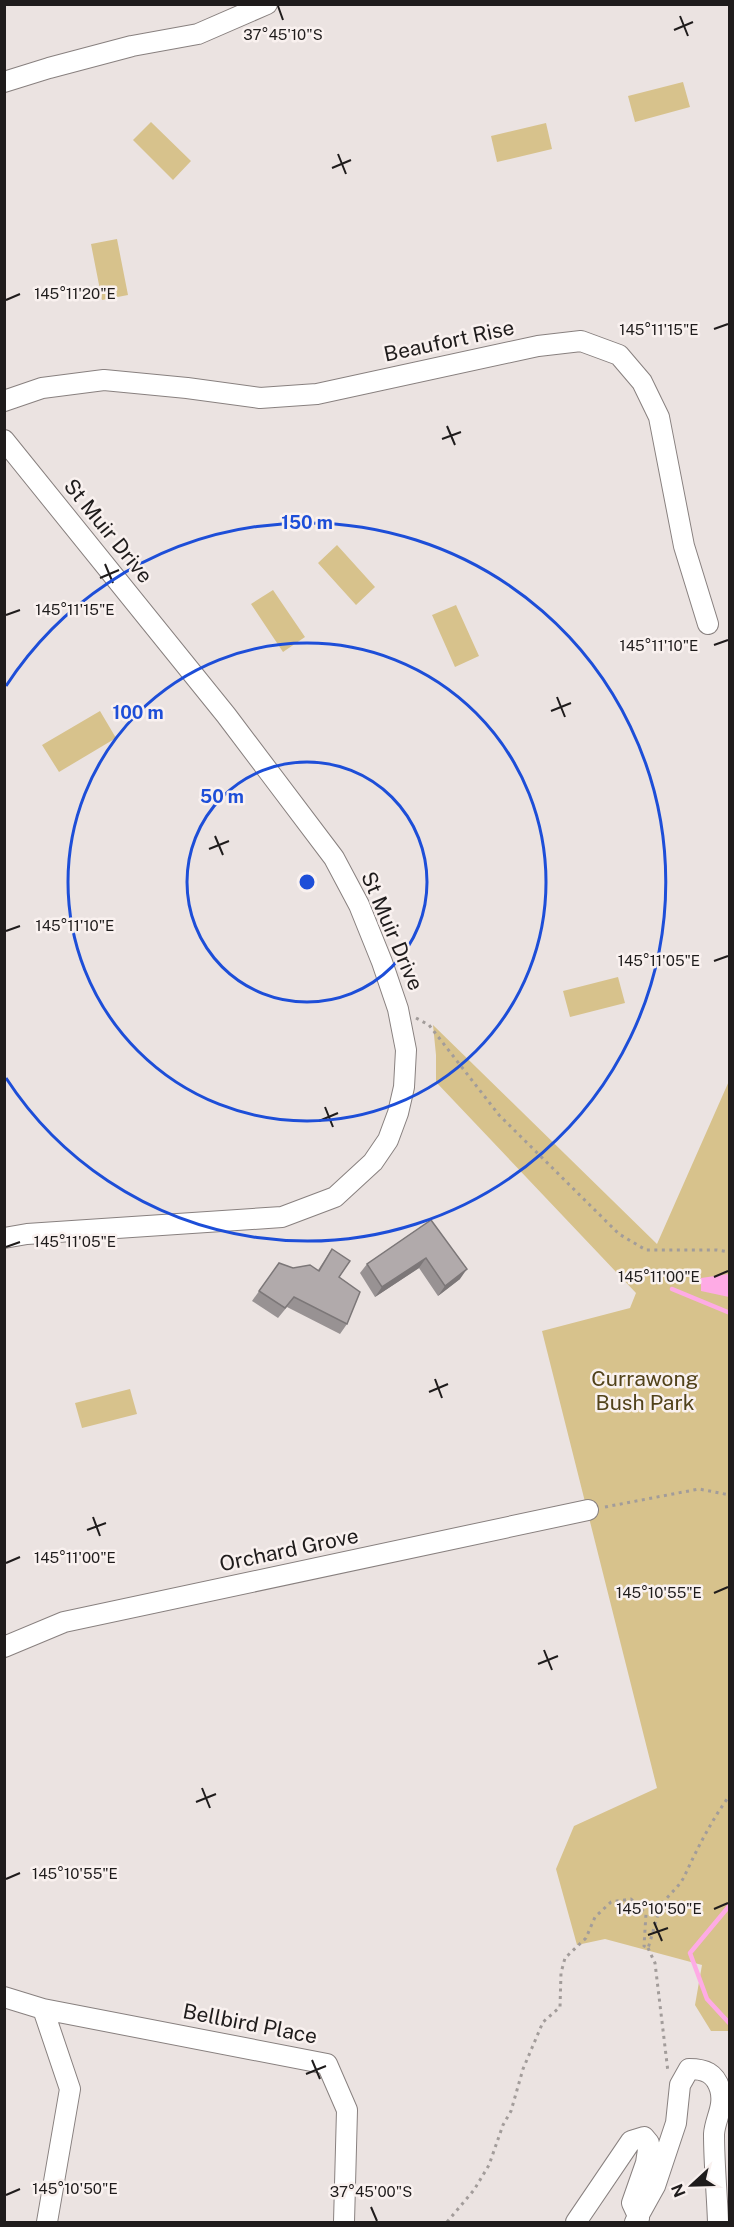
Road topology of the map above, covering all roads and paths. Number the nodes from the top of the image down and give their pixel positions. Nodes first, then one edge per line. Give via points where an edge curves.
1 (267, 4) edge
2 (4, 82) edge
3 (4, 401) edge
4 (4, 440) edge
5 (708, 624) dead end
6 (399, 1009) junction
7 (4, 1238) edge
8 (729, 1252) edge
9 (729, 1494) edge
10 (588, 1510) joint
11 (4, 1647) edge
12 (729, 1795) edge
13 (648, 1948) junction
14 (4, 1997) edge
15 (43, 2009) junction
16 (680, 2085) junction
17 (638, 2221) edge
18 (47, 2223) edge
19 (344, 2223) edge
20 (447, 2223) edge
21 (576, 2223) edge
22 (718, 2223) edge

1 - 2 street via 198,34 132,46
3 - 5 street, Beaufort Rise via 42,388 104,380 260,398 317,394 538,346 581,341 619,355 642,382 659,417 684,546
4 - 6 street, St Muir Drive via 226,715 334,858 359,905
6 - 7 street, St Muir Drive via 406,1050 398,1113 388,1140 373,1162 335,1197 282,1217
6 - 8 path via 429,1025 499,1115 620,1234 646,1250
9 - 10 path via 699,1489
10 - 11 street, Orchard Grove via 64,1622
12 - 13 path via 683,1880 663,1903
13 - 16 path via 655,1963 669,2084
13 - 20 path via 644,1946 646,1914 631,1899 611,1902 595,1917 586,1938 565,1958 560,2007 543,2022 489,2165
14 - 15 street, Bellbird Place
15 - 18 street via 70,2089
15 - 19 street, Bellbird Place via 327,2064 347,2110
16 - 17 street via 676,2123 655,2186
16 - 22 street via 689,2069 702,2069 712,2074 720,2090 722,2107 714,2131
17 - 21 street via 632,2203 646,2163 649,2143 644,2137 631,2141

